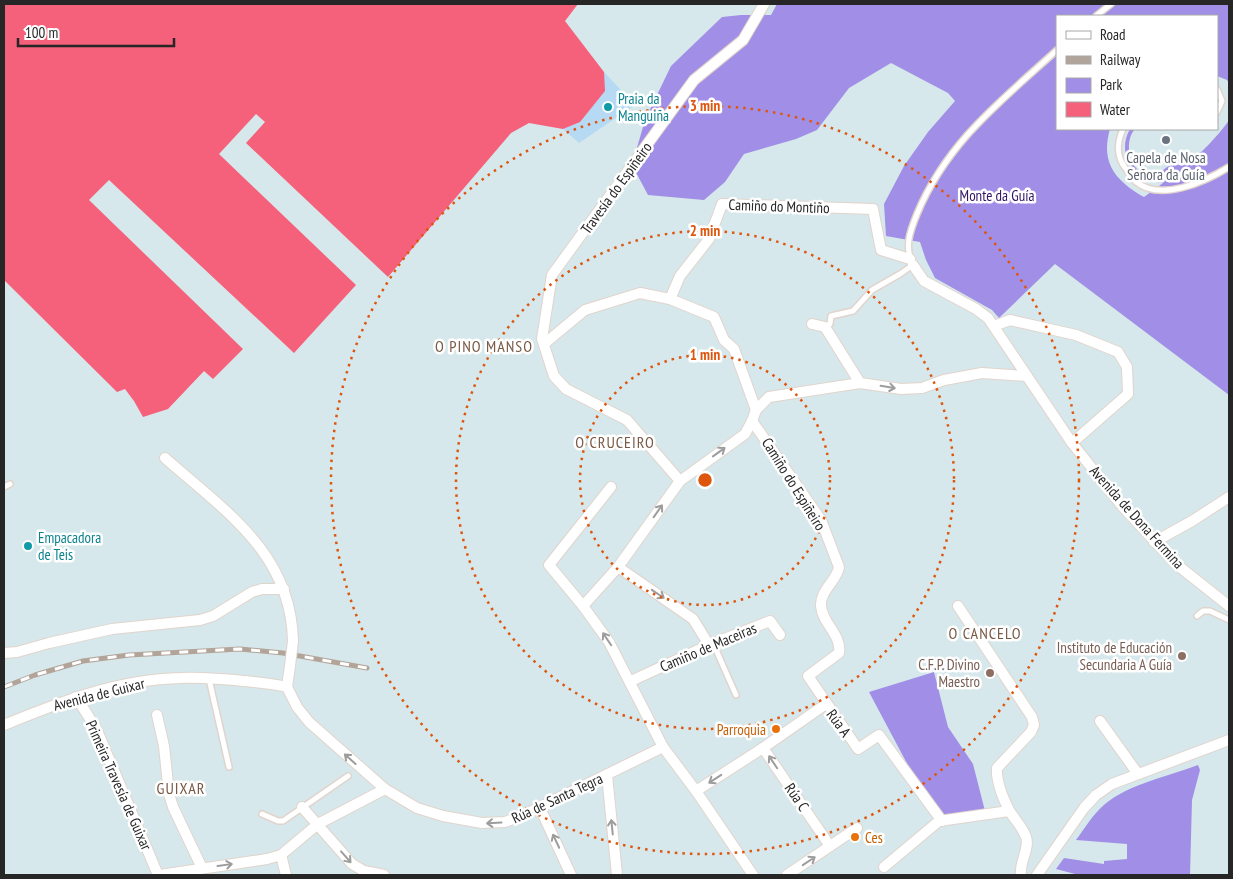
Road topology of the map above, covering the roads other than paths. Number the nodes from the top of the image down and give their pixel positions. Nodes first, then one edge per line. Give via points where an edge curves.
1 (764, 4) edge
2 (1111, 4) edge
3 (1097, 15) edge
4 (1056, 51) edge
5 (1218, 92) edge
6 (1218, 110) edge
7 (1123, 130) edge
8 (1229, 166) edge
9 (911, 262) junction
10 (670, 299) junction
11 (812, 324) dead end
12 (994, 326) junction
13 (825, 327) junction
14 (544, 344) junction
15 (1027, 376) junction
16 (860, 383) junction
17 (756, 410) junction
18 (752, 421) junction
19 (1072, 443) junction
20 (165, 458) dead end
21 (680, 481) junction
22 (10, 484) dead end
23 (4, 487) edge
24 (610, 487) dead end
25 (1229, 497) edge
26 (1154, 542) junction
27 (618, 566) junction
28 (284, 589) junction
29 (583, 606) junction
30 (958, 606) dead end
31 (1229, 606) edge
32 (1197, 616) dead end
33 (1229, 620) edge
34 (780, 635) dead end
35 (711, 644) junction
36 (4, 653) edge
37 (808, 676) joint
38 (209, 678) junction
39 (631, 682) junction
40 (287, 688) junction
41 (736, 695) dead end
42 (76, 697) junction
43 (826, 704) junction
44 (157, 715) dead end
45 (1100, 721) dead end
46 (4, 725) edge
47 (1229, 740) edge
48 (663, 747) junction
49 (763, 748) junction
50 (230, 767) dead end
51 (1138, 774) junction
52 (607, 775) junction
53 (348, 776) dead end
54 (385, 789) junction
55 (696, 791) junction
56 (302, 808) junction
57 (540, 808) junction
58 (1010, 810) junction
59 (262, 814) dead end
60 (942, 821) junction
61 (318, 824) junction
62 (857, 828) dead end
63 (830, 846) junction
64 (281, 855) junction
65 (884, 866) dead end
66 (202, 868) junction
67 (159, 875) edge
68 (286, 875) edge
69 (384, 875) edge
70 (572, 875) edge
71 (617, 875) edge
72 (753, 875) edge
73 (787, 875) edge
74 (1021, 875) edge
75 (1037, 875) edge

1 - 14 street, Travesía do Espiñeiro via 743,40 694,80 552,275 542,339
2 - 3 lane
4 - 9 lane via 970,129 951,153 932,183 910,231 908,249
5 - 6 lane via 1222,101
7 - 8 lane via 1118,144 1122,163 1136,182 1156,190 1175,190
9 - 10 street, Camiño do Montiño via 881,250 873,209 722,204 709,239 680,276
9 - 12 street, Avenida de Dona Fermina via 924,281 976,309
9 - 13 lane via 900,274 872,290 853,311 831,316 830,324
10 - 14 street via 640,293 585,310
10 - 17 street via 714,317 724,340 734,350
11 - 13 street
12 - 15 street, Avenida de Dona Fermina
12 - 19 street via 1010,320 1076,335 1118,352 1127,367 1128,394
13 - 16 street
14 - 21 street, Travesía do Espiñeiro via 554,376 566,389 627,420
16 -> 15 street via 901,389 922,388 982,373
15 - 19 street, Avenida de Dona Fermina
16 - 17 street via 768,397
17 - 18 street, Camiño do Espiñeiro
21 -> 18 street, Camiño do Espiñeiro via 745,434
18 - 37 street, Camiño do Espiñeiro via 821,520 839,567 820,603 840,646 839,653
19 - 26 street, Avenida de Dona Fermina
20 - 28 street via 244,528 272,565
27 -> 21 street, Camiño do Espiñeiro
22 - 23 lane
24 - 29 street via 549,565
25 - 26 street
26 - 31 street, Avenida de Dona Fermina
27 - 29 street, Camiño do Espiñeiro
27 -> 35 street via 693,619
28 - 36 street via 252,592 213,616 200,620 112,629
28 - 40 street, bridge via 293,641
39 -> 29 street via 609,642
30 - 58 street via 1032,717 1034,725 1031,732 997,768 996,775
32 - 33 lane via 1203,611 1210,611
34 - 35 street, Camiño de Maceiras via 770,621
35 - 39 street, Camiño de Maceiras
35 - 41 lane
37 - 43 street, Rúa A
38 - 40 street, Avenida de Guixar
38 - 42 street, Avenida de Guixar via 149,680
38 - 50 lane
39 - 48 street
54 -> 40 street, Rúa de Santa Tegra via 309,722
42 - 46 street, Avenida de Guixar
42 - 67 street, Primeira Travesía de Guixar via 96,728
43 - 49 street
43 - 60 street, Rúa A via 858,750 879,735
44 - 66 street via 169,794
45 - 51 street
47 - 51 street
48 - 52 street, Rúa de Santa Tegra
48 - 55 street
49 -> 55 street
63 -> 49 street, Rúa C
51 - 75 street via 1112,784 1096,795
52 - 57 street, Rúa de Santa Tegra
71 -> 52 street
53 - 56 lane
57 -> 54 street, Rúa de Santa Tegra via 505,822 482,823 417,808
54 - 61 street
55 - 72 street
56 - 59 lane via 283,821
56 - 61 street
70 -> 57 street
58 - 60 street
58 - 74 street via 1026,837
60 - 65 street
61 - 64 street
61 -> 69 street via 352,864
62 - 63 street
73 -> 63 street
66 -> 64 street
64 - 68 street
66 - 67 street

